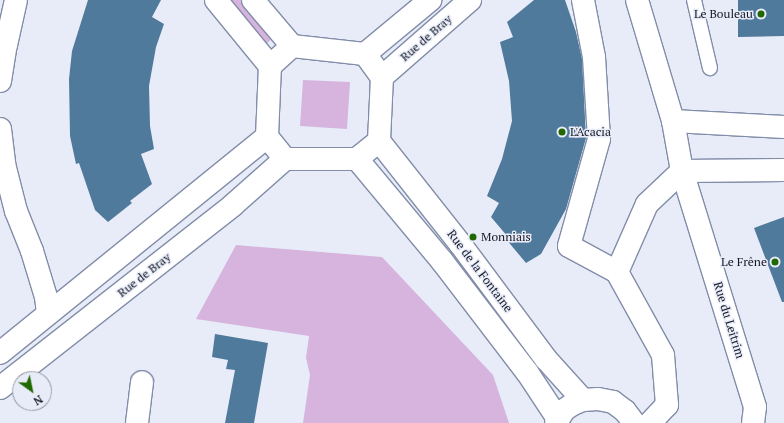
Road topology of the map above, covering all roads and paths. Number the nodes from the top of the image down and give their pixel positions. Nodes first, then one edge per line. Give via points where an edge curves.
1 (16, 0) edge
2 (216, 0) edge
3 (253, 0) edge
4 (430, 0) edge
5 (470, 0) edge
6 (583, 0) edge
7 (637, 0) edge
8 (694, 0) edge
9 (292, 46) junction
10 (365, 54) junction
11 (270, 66) junction
12 (710, 68) dead end
13 (382, 76) junction
14 (0, 81) edge
15 (673, 121) junction
16 (784, 127) edge
17 (0, 129) edge
18 (267, 137) junction
19 (379, 141) junction
20 (285, 159) junction
21 (356, 159) junction
22 (784, 170) edge
23 (682, 171) junction
24 (617, 272) junction
25 (48, 313) junction
26 (0, 352) edge
27 (142, 382) dead end
28 (0, 388) edge
29 (584, 400) junction
30 (557, 421) edge
31 (137, 423) edge
32 (634, 423) edge
33 (650, 423) edge
34 (753, 423) edge

1 - 14 street
2 - 11 street
3 - 9 street
4 - 10 street
5 - 13 street, Rue de Bray
6 - 24 street via 594,57 599,139 569,246
7 - 15 street, Rue du Leitrim
8 - 12 lane
9 - 10 street
9 - 11 street
10 - 13 street
11 - 18 street
13 - 19 street
15 - 16 street
15 - 23 street, Rue du Leitrim
17 - 25 street via 4,164 14,205 44,289
18 - 20 street
18 - 25 street
19 - 21 street
19 - 29 street, Rue de la Fontaine via 546,359
20 - 21 street
20 - 28 street, Rue de Bray via 233,205
21 - 30 street, Rue de la Fontaine via 447,267 527,372
22 - 23 street
23 - 24 street via 647,204
23 - 34 street, Rue du Leitrim via 755,406
24 - 33 street via 663,355 667,405
25 - 26 street
27 - 31 street
29 - 30 street via 564,410
29 - 32 street via 612,402 625,411

